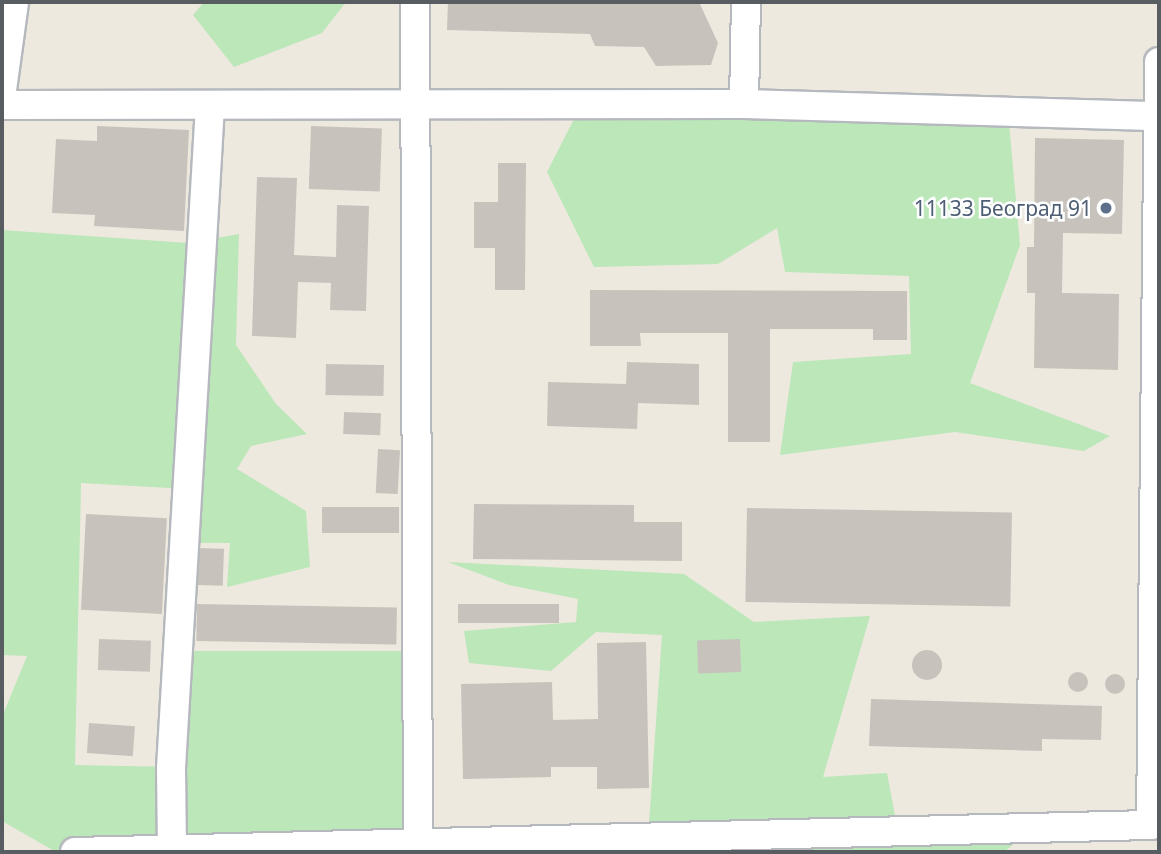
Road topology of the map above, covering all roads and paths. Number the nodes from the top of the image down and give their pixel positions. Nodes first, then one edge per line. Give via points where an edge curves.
1 (15, 2) edge
2 (415, 2) edge
3 (746, 2) edge
4 (1159, 62) edge
5 (2, 90) edge
6 (744, 104) junction
7 (2, 105) edge
8 (415, 105) junction
9 (210, 106) junction
10 (1159, 116) edge
11 (1154, 740) edge
12 (418, 844) junction
13 (172, 850) junction
14 (75, 852) edge

1 - 5 street
2 - 8 street
3 - 6 street
4 - 10 street
6 - 8 street
6 - 10 street
7 - 9 street
8 - 9 street
8 - 12 street
9 - 13 street via 171,768
10 - 11 street
11 - 12 street via 1151,825
12 - 13 street
13 - 14 street

